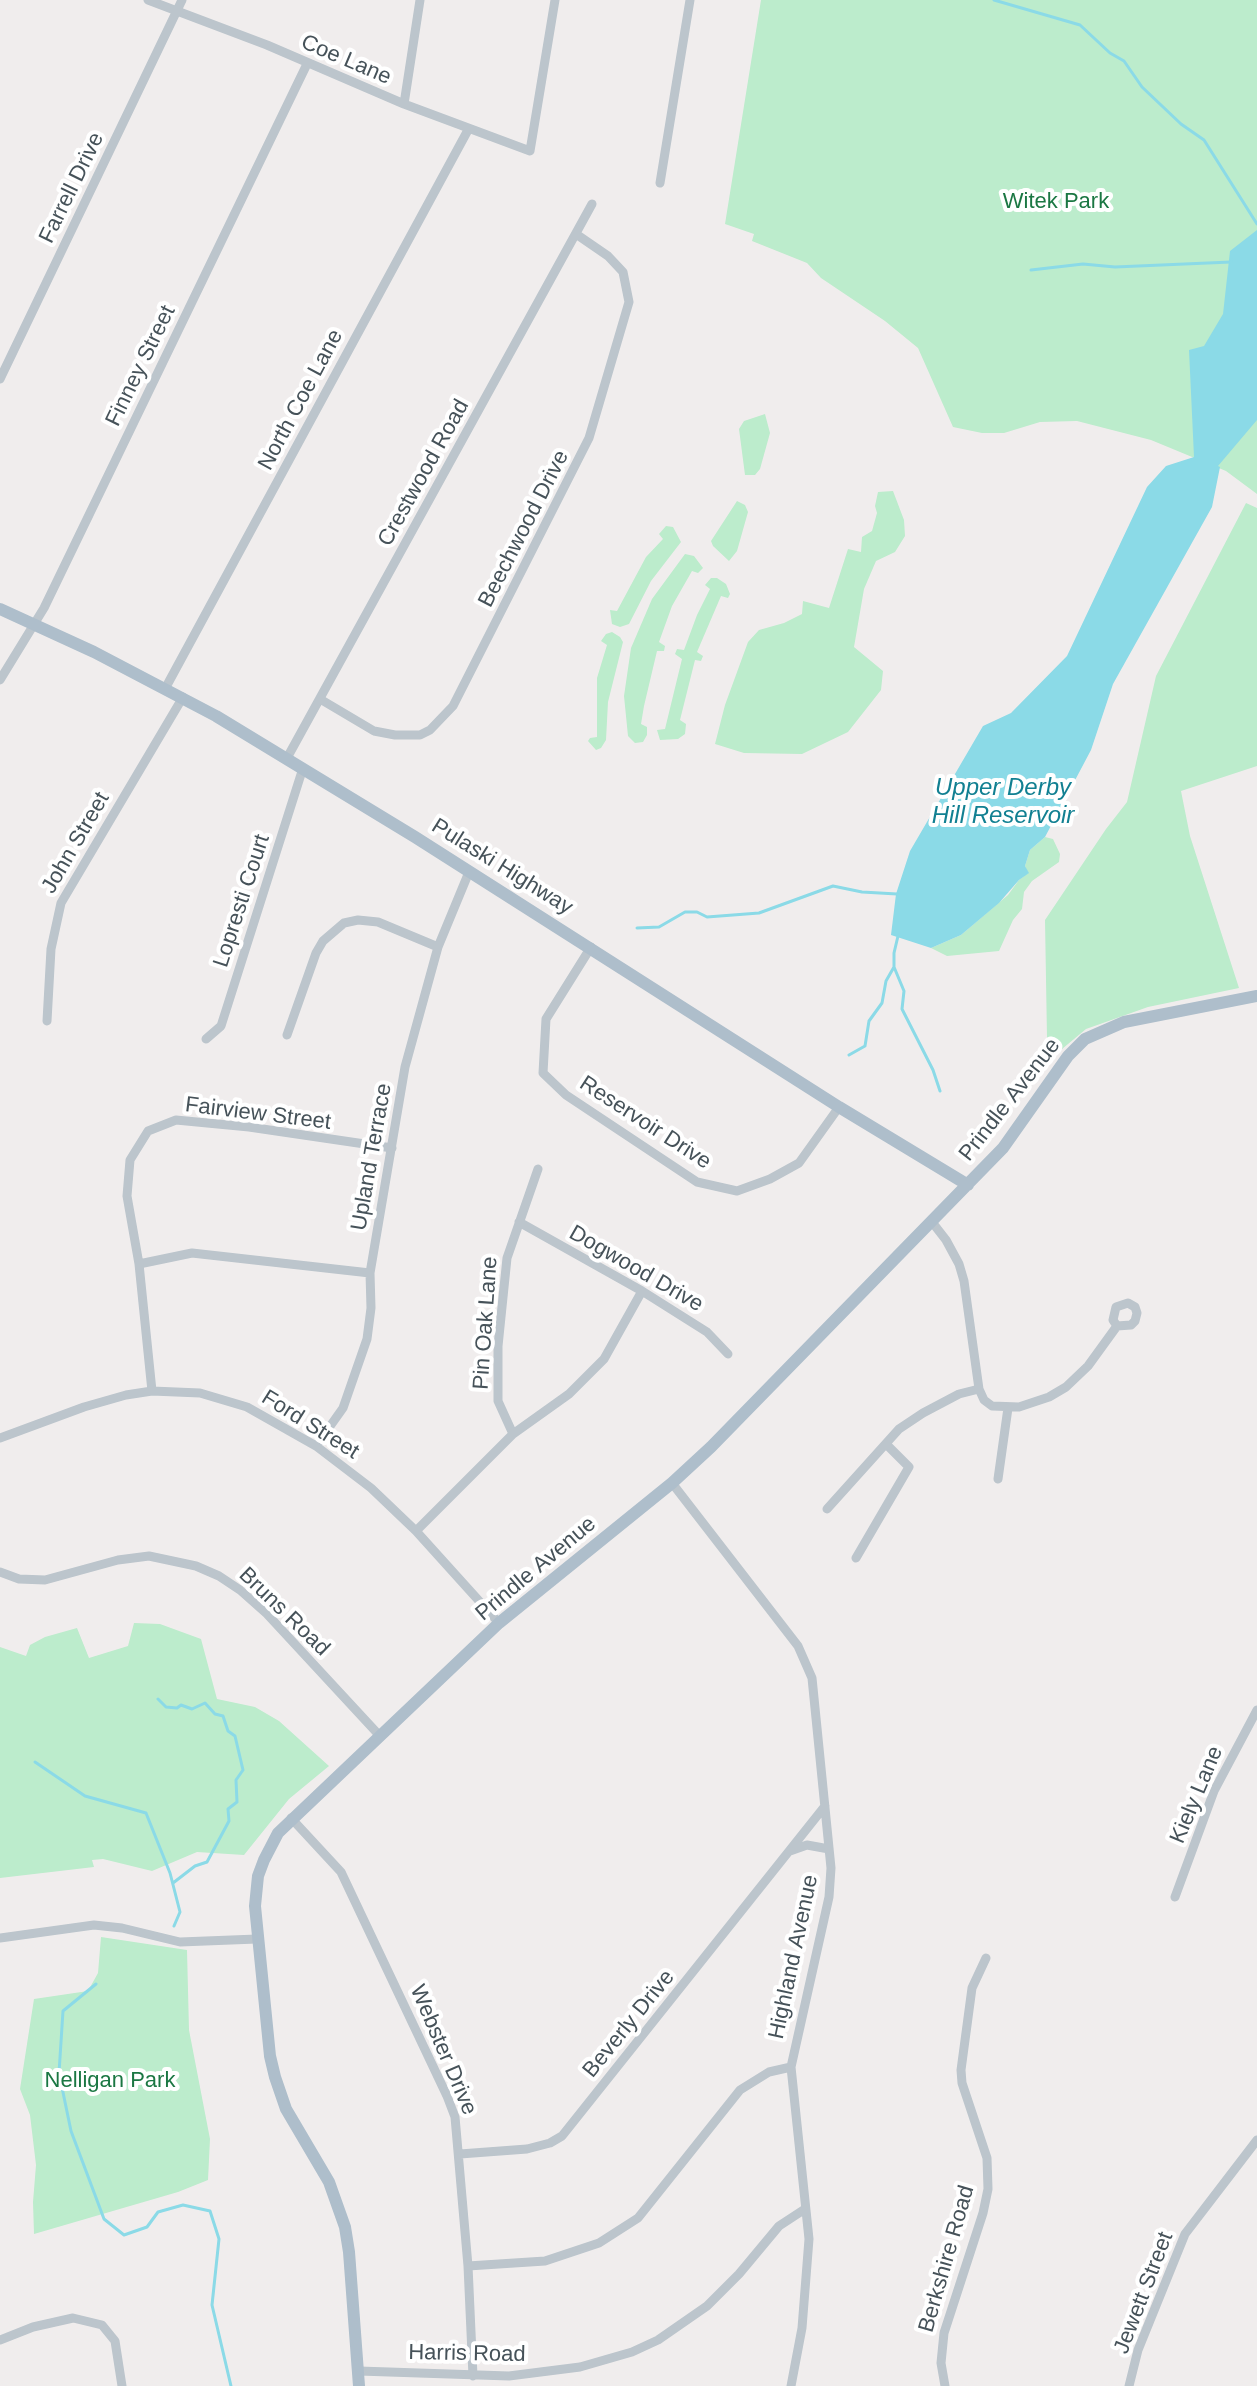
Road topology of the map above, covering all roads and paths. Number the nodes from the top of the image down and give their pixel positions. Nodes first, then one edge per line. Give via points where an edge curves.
1 (148, 0) edge
2 (182, 0) edge
3 (420, 0) edge
4 (555, 0) edge
5 (690, 0) edge
6 (177, 12) junction
7 (307, 64) junction
8 (404, 104) junction
9 (468, 130) junction
10 (660, 183) dead end
11 (592, 204) dead end
12 (576, 234) junction
13 (0, 379) edge
14 (0, 609) edge
15 (35, 624) junction
16 (0, 680) edge
17 (166, 687) junction
18 (183, 697) junction
19 (320, 699) junction
20 (287, 758) junction
21 (303, 768) junction
22 (469, 872) junction
23 (438, 947) junction
24 (591, 947) junction
25 (1257, 996) edge
26 (47, 1021) dead end
27 (287, 1035) dead end
28 (206, 1039) dead end
29 (839, 1107) junction
30 (392, 1148) junction
31 (538, 1169) dead end
32 (968, 1185) junction
33 (519, 1222) junction
34 (932, 1222) junction
35 (139, 1264) junction
36 (370, 1273) junction
37 (642, 1291) junction
38 (1117, 1326) dead end
39 (728, 1354) dead end
40 (979, 1389) junction
41 (152, 1391) junction
42 (1008, 1408) junction
43 (513, 1434) junction
44 (0, 1438) edge
45 (886, 1444) junction
46 (316, 1446) junction
47 (998, 1479) dead end
48 (672, 1483) junction
49 (827, 1509) dead end
50 (416, 1531) junction
51 (856, 1558) dead end
52 (0, 1572) edge
53 (499, 1623) junction
54 (1257, 1710) edge
55 (379, 1735) junction
56 (825, 1806) junction
57 (291, 1818) junction
58 (829, 1849) junction
59 (790, 1851) junction
60 (1175, 1897) dead end
61 (0, 1938) edge
62 (257, 1939) junction
63 (986, 1958) dead end
64 (791, 2067) junction
65 (1257, 2140) edge
66 (460, 2154) junction
67 (805, 2209) junction
68 (468, 2266) junction
69 (0, 2340) edge
70 (359, 2371) junction
71 (473, 2376) junction
72 (490, 2381) edge
73 (122, 2386) edge
74 (359, 2386) edge
75 (791, 2386) edge
76 (945, 2386) edge
77 (1129, 2386) edge

1 - 6 street, Coe Lane
2 - 6 street, Farrell Drive
3 - 8 street
4 - 9 street, Coe Lane via 530,151
5 - 10 street
6 - 7 street, Coe Lane
6 - 13 street, Farrell Drive
7 - 8 street, Coe Lane
7 - 15 street, Finney Street
8 - 9 street, Coe Lane
9 - 17 street, North Coe Lane
11 - 12 street, Crestwood Road
12 - 19 street, Crestwood Road
12 - 19 street, Beechwood Drive via 623,272 629,302 589,438 453,706 420,735 395,735 374,731
14 - 15 main road, Pulaski Highway
15 - 16 street, Finney Street
15 - 17 main road, Pulaski Highway
17 - 18 main road, Pulaski Highway
18 - 20 main road, Pulaski Highway
18 - 26 street, John Street via 61,903 51,949
19 - 20 street, Crestwood Road
20 - 21 main road, Pulaski Highway
21 - 22 main road, Pulaski Highway
21 - 28 street, Lopresti Court via 221,1026
22 - 23 street, Upland Terrace
22 - 24 main road, Pulaski Highway
23 - 27 street via 378,922 344,923 316,953
23 - 30 street, Upland Terrace via 405,1067
24 - 29 main road, Pulaski Highway
24 - 29 street, Reservoir Drive via 546,1019 543,1073 566,1095 697,1182 737,1191 770,1179 799,1163
25 - 32 main road, Prindle Avenue via 1124,1022 1085,1039 1003,1148
29 - 32 main road, Pulaski Highway
30 - 35 street, Fairview Street via 176,1120 148,1131 130,1160 127,1196
30 - 36 street, Upland Terrace
31 - 33 street, Pin Oak Lane
32 - 34 main road, Prindle Avenue
33 - 37 street, Dogwood Drive
33 - 43 street, Pin Oak Lane via 507,1258 498,1346 498,1401
34 - 40 street via 953,1251 964,1281
34 - 48 main road, Prindle Avenue
35 - 36 street via 192,1253
35 - 41 street, Fairview Street
36 - 46 street, Upland Terrace via 371,1308 362,1353 343,1408
37 - 39 street, Dogwood Drive via 707,1332
37 - 43 street via 604,1359 569,1394
38 - 42 street via 1066,1387 1035,1403
40 - 42 street via 992,1406
40 - 45 street via 923,1413
41 - 44 street, Ford Street via 84,1407
41 - 46 street, Ford Street via 200,1393 247,1407
42 - 47 street
43 - 50 street
45 - 49 street
45 - 51 street via 909,1467
46 - 50 street, Ford Street
48 - 53 main road, Prindle Avenue
48 - 56 street, Highland Avenue via 805,1656 812,1678
50 - 53 street, Ford Street
52 - 55 street, Bruns Road via 45,1580 149,1556 196,1566 240,1590 267,1614
53 - 55 main road, Prindle Avenue
54 - 60 street, Kiely Lane via 1214,1791
55 - 57 main road, Prindle Avenue
56 - 58 street, Highland Avenue
56 - 59 street, Beverly Drive
57 - 62 main road, Prindle Avenue via 269,1848 258,1876
57 - 66 street, Webster Drive via 331,1858 352,1892 447,2096
58 - 59 street via 807,1845
58 - 64 street, Highland Avenue via 829,1897
59 - 66 street, Beverly Drive via 562,2136 527,2149
61 - 62 street via 94,1925 180,1942
62 - 70 main road, Prindle Avenue via 275,2077 286,2109 329,2182 345,2227
63 - 76 street, Berkshire Road via 972,1988 961,2070 987,2158 988,2189 944,2333
64 - 67 street, Highland Avenue
64 - 68 street via 769,2072 740,2090 638,2218 599,2243 545,2261
65 - 77 street, Jewett Street via 1185,2234 1138,2350
66 - 68 street, Webster Drive
67 - 72 street, Harris Road via 779,2226 707,2306 658,2340 580,2367
67 - 75 street, Highland Avenue via 809,2258
68 - 71 street, Webster Drive
69 - 73 street via 73,2318 102,2325 115,2341
70 - 71 street, Harris Road
70 - 74 main road, Prindle Avenue
71 - 72 street, Harris Road

